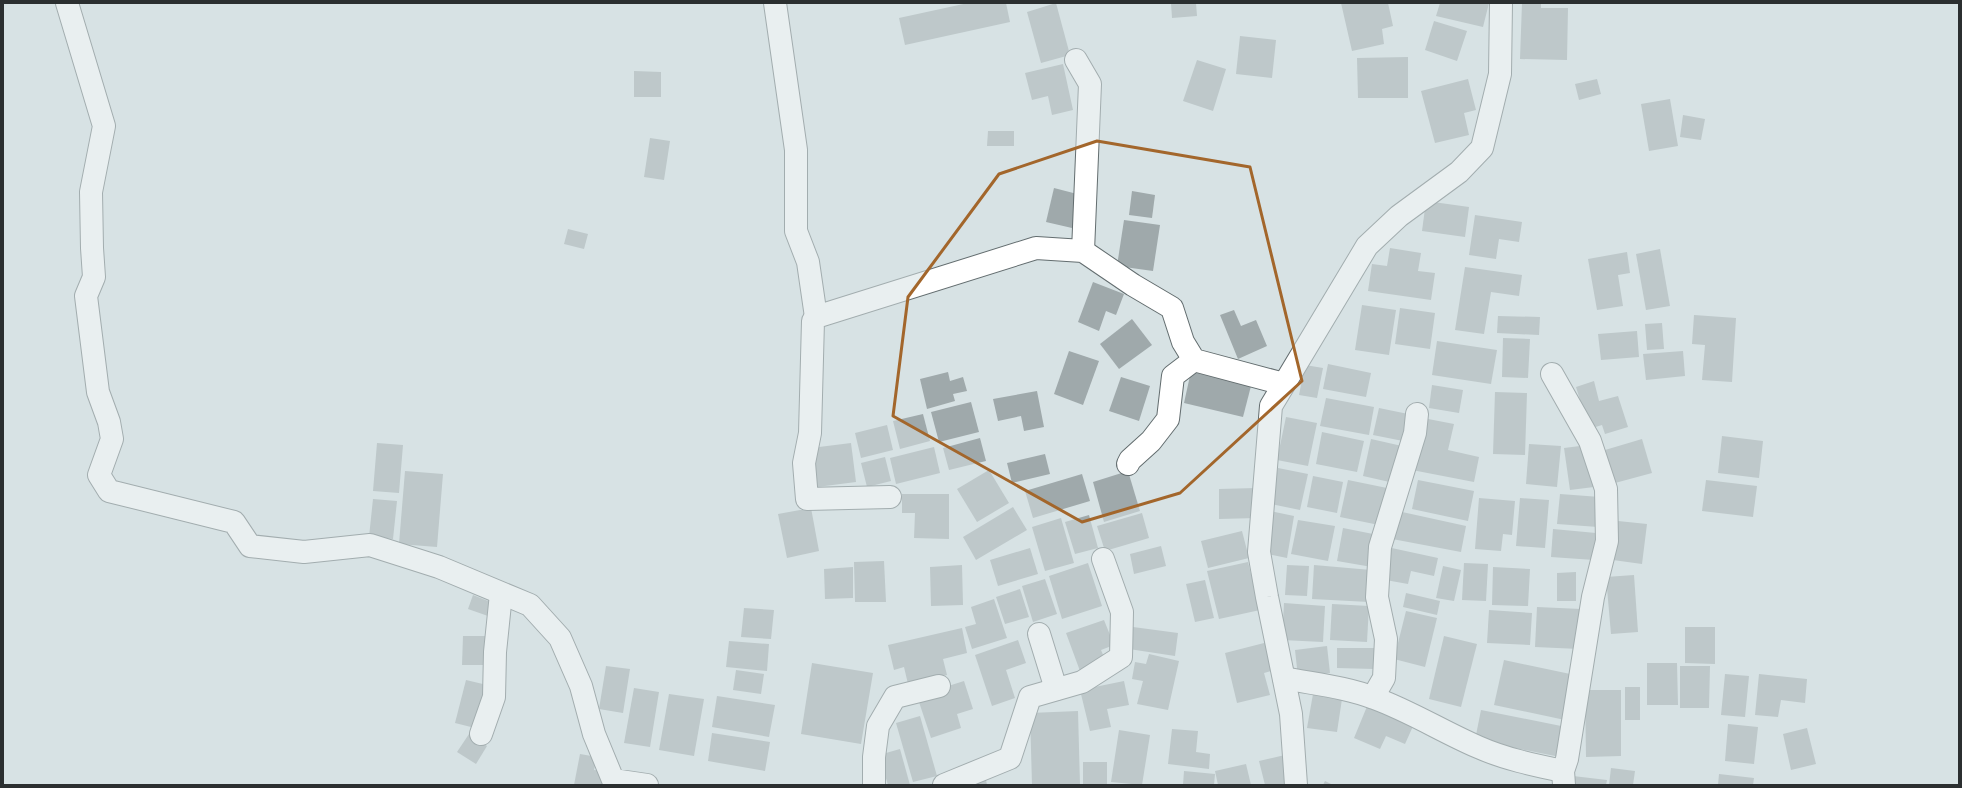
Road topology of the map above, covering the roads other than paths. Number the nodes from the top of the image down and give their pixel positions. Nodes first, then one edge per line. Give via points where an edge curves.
1 (67, 3) edge
2 (775, 3) edge
3 (1501, 3) edge
4 (1076, 60) dead end
5 (1083, 251) junction
6 (816, 317) junction
7 (1194, 360) junction
8 (1552, 374) dead end
9 (1284, 384) junction
10 (1418, 414) dead end
11 (1128, 464) dead end
12 (890, 497) dead end
13 (1103, 559) dead end
14 (501, 594) junction
15 (1039, 634) dead end
16 (1284, 678) junction
17 (939, 686) dead end
18 (1056, 689) junction
19 (1373, 697) junction
20 (481, 734) dead end
21 (1563, 778) edge
22 (647, 785) edge
23 (874, 785) edge
24 (944, 785) edge
25 (1296, 785) edge

1 - 14 street via 104,126 92,192 94,277 86,296 98,392 112,439 99,475 109,491 234,522 250,546 304,552 370,545 439,567
2 - 6 street via 796,150 796,231 808,262
3 - 9 street via 1500,74 1482,148 1459,172 1399,216 1367,246
4 - 5 street via 1090,84
5 - 6 street via 1036,248
5 - 7 street via 1172,308 1183,342
6 - 12 street via 813,321 810,433 804,463 807,499
7 - 9 street
7 - 11 street via 1173,376 1168,419
8 - 21 street via 1590,441 1606,489 1607,541 1593,597
9 - 16 street via 1271,406 1259,552
10 - 19 street via 1416,433 1380,547 1377,597 1386,639 1384,678
13 - 18 street via 1122,612 1121,657 1082,682
14 - 20 street via 495,652 494,697
14 - 22 street via 530,605 560,638 581,686 594,734 613,780
15 - 18 street
16 - 19 street
16 - 25 street via 1291,714
17 - 23 street via 895,697 878,726
18 - 24 street via 1030,697 1010,758
19 - 21 street via 1478,747

